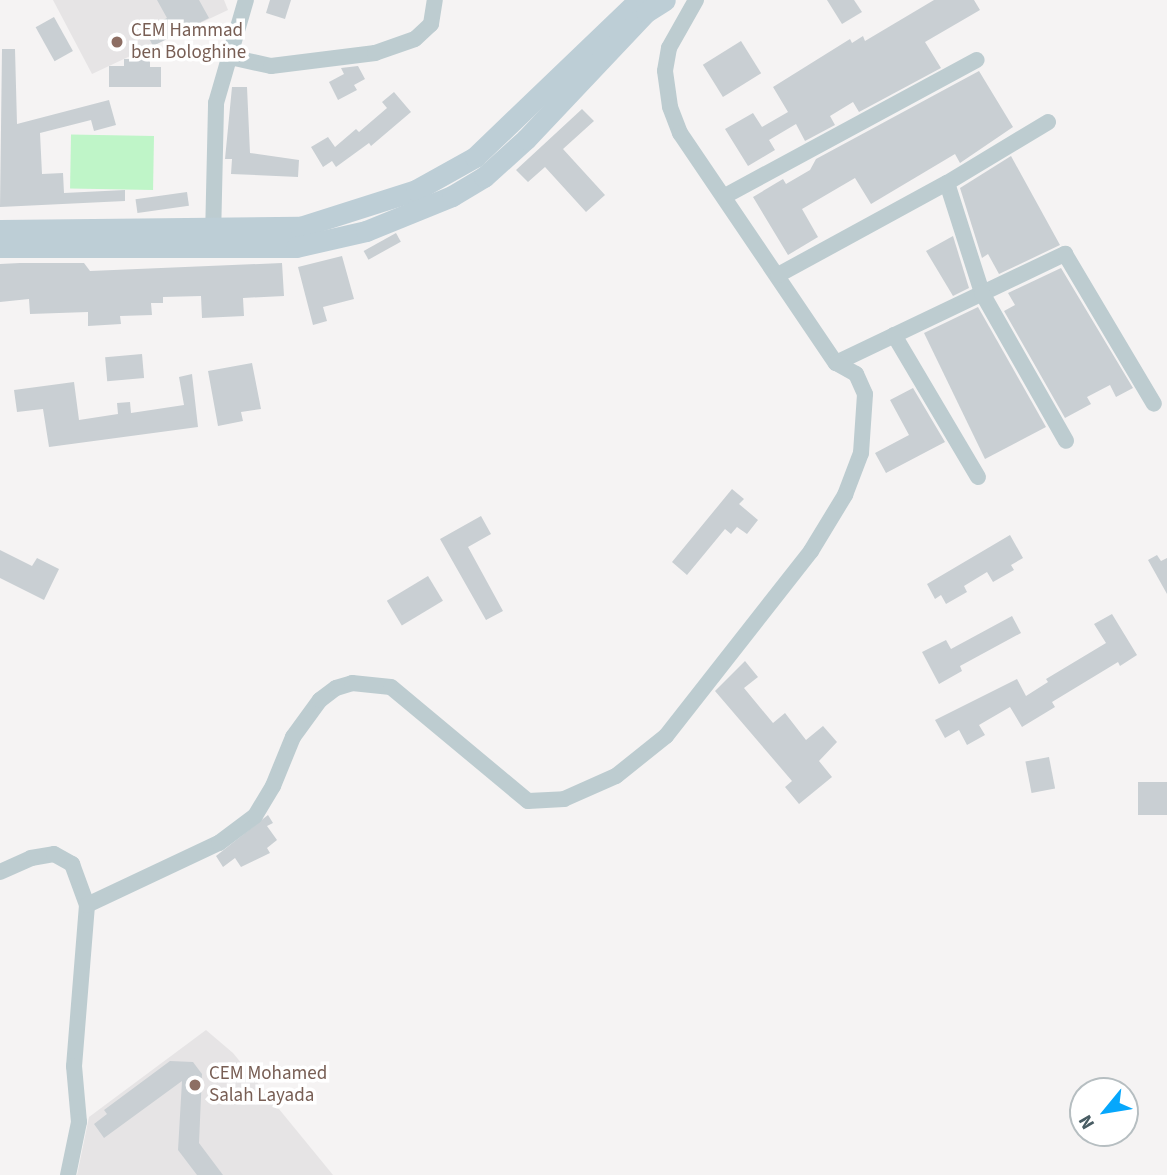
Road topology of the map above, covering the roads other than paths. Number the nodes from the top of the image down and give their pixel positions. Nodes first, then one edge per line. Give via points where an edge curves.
1 (246, 0) edge
2 (435, 0) edge
3 (639, 0) edge
4 (666, 0) edge
5 (695, 0) edge
6 (230, 57) junction
7 (977, 60) dead end
8 (1048, 122) dead end
9 (947, 183) junction
10 (725, 196) junction
11 (213, 228) junction
12 (0, 230) edge
13 (0, 247) edge
14 (212, 251) junction
15 (778, 275) junction
16 (982, 293) junction
17 (894, 335) junction
18 (836, 363) junction
19 (1154, 404) dead end
20 (1066, 441) dead end
21 (978, 477) dead end
22 (0, 872) edge
23 (87, 905) junction
24 (68, 1175) edge

1 - 6 street
2 - 6 street via 431,24 415,40 375,53 271,66
3 - 11 main road via 475,158 444,176 416,190 300,227
4 - 14 main road via 619,39 526,139 484,177 452,196 366,231 320,242
5 - 10 street via 669,48 665,71 670,107 680,133
6 - 11 street via 216,103
7 - 10 street
8 - 9 street
9 - 15 street
9 - 16 street
10 - 15 street
11 - 12 main road
11 - 14 street
13 - 14 main road
15 - 18 street
16 - 17 street
16 - 19 street via 1065,254
16 - 20 street
17 - 18 street
17 - 21 street
18 - 23 street via 856,374 865,394 861,453 845,495 811,551 666,736 633,764 583,793 528,801 391,687 352,683 320,700 293,737 273,786 254,816 219,843
22 - 23 street via 54,854 72,864
23 - 24 street via 74,1066 79,1122

